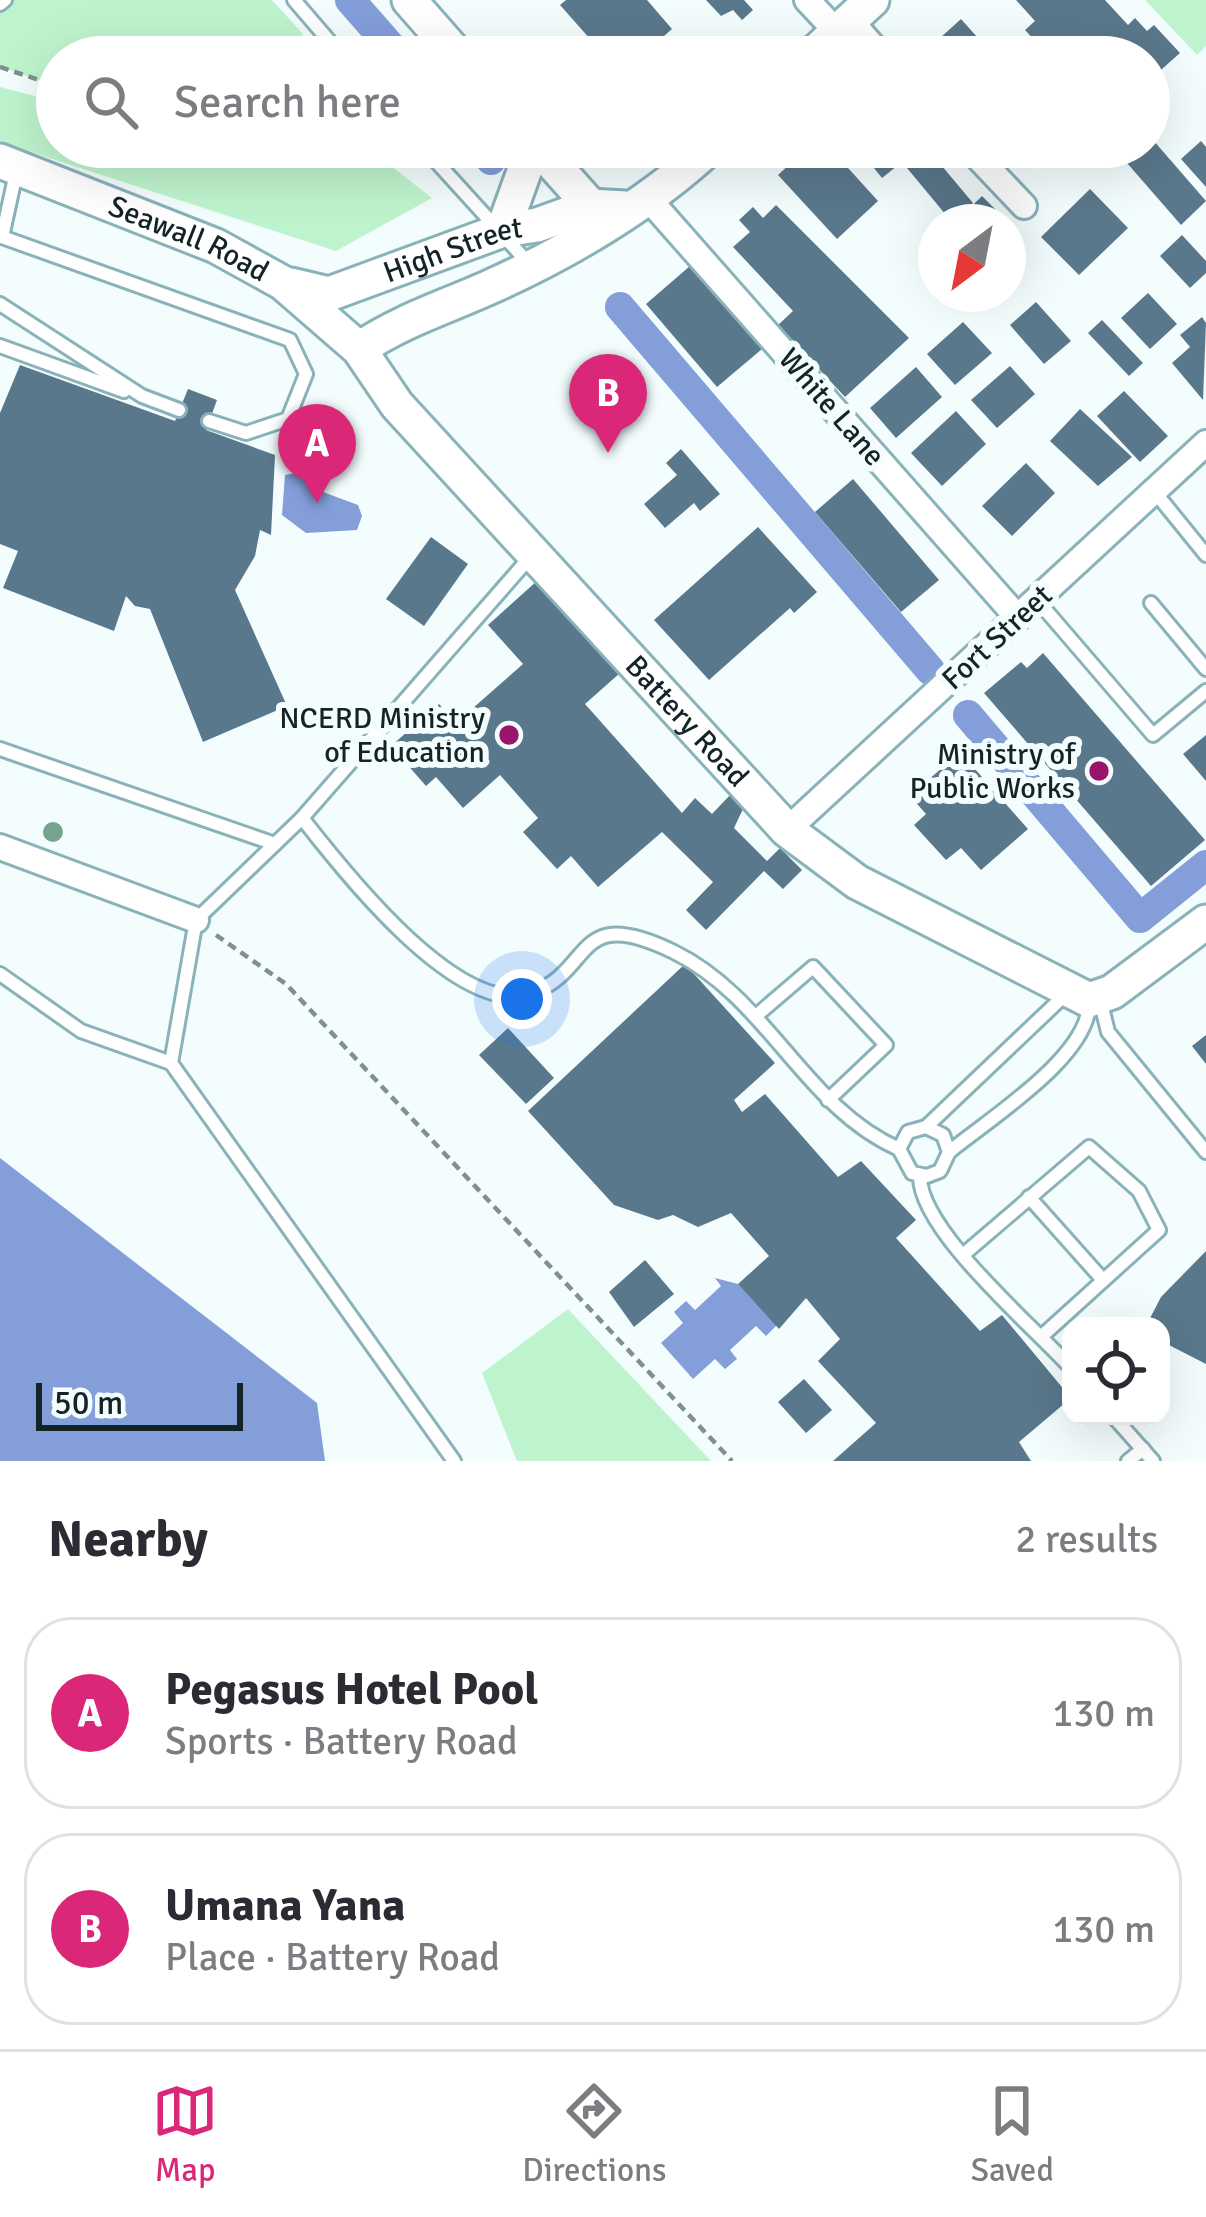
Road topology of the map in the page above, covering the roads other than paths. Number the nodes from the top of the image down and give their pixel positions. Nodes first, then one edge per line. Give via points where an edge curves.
1 (294, 0) edge
2 (410, 0) edge
3 (807, 0) edge
4 (853, 17) edge
5 (322, 36) edge
6 (441, 36) edge
7 (9, 164) edge
8 (443, 168) edge
9 (527, 168) edge
10 (563, 168) edge
11 (678, 168) edge
12 (988, 168) edge
13 (1022, 204) edge
14 (617, 208) junction
15 (503, 230) junction
16 (1, 237) edge
17 (531, 267) junction
18 (283, 283) junction
19 (0, 304) edge
20 (0, 346) edge
21 (359, 349) junction
22 (142, 396) junction
23 (179, 410) dead end
24 (209, 422) dead end
25 (1206, 443) edge
26 (1154, 491) junction
27 (532, 555) junction
28 (1206, 555) edge
29 (1037, 600) junction
30 (1151, 603) dead end
31 (1018, 618) junction
32 (1206, 669) edge
33 (1206, 691) edge
34 (0, 749) edge
35 (302, 818) junction
36 (787, 830) junction
37 (275, 844) junction
38 (0, 847) edge
39 (196, 920) junction
40 (1206, 922) edge
41 (0, 974) edge
42 (1085, 996) junction
43 (757, 1015) junction
44 (172, 1063) junction
45 (828, 1100) junction
46 (926, 1126) junction
47 (899, 1149) junction
48 (949, 1152) junction
49 (1206, 1152) edge
50 (920, 1176) junction
51 (1029, 1198) junction
52 (964, 1253) junction
53 (1103, 1280) junction
54 (1042, 1336) junction
55 (1062, 1359) edge
56 (1122, 1425) edge
57 (1143, 1449) junction
58 (454, 1461) edge
59 (1128, 1461) edge
60 (1153, 1461) edge

1 - 5 lane
2 - 6 street
3 - 4 street
7 - 16 lane
7 - 18 street, Seawall Road via 216,246
8 - 15 lane
9 - 15 street
10 - 14 street
11 - 14 street, High Street
12 - 13 street
14 - 15 street, High Street
14 - 17 street, High Street
14 - 31 street, White Lane
15 - 17 lane
15 - 18 street, High Street via 329,294
16 - 24 lane via 290,340 306,374 288,419 246,433
17 - 21 street, High Street via 410,317
18 - 21 street, Seawall Road
19 - 22 lane
20 - 22 lane
21 - 27 street, Battery Road via 397,405
22 - 23 lane
25 - 26 street, Fort Street
26 - 28 lane
26 - 29 street, Fort Street
27 - 35 lane
27 - 36 street, Battery Road
29 - 31 street, Fort Street
29 - 33 lane via 1153,735
30 - 32 lane
31 - 36 street, Fort Street
34 - 37 lane
35 - 37 lane
35 - 43 lane via 422,950 478,991 535,993 607,934 634,937 700,968
36 - 42 street, Battery Road via 857,882
37 - 39 lane
38 - 39 street
39 - 44 lane
40 - 42 street
41 - 44 lane via 81,1031
42 - 46 lane
42 - 48 lane via 1090,1016 1077,1043
42 - 49 lane
43 - 45 lane
43 - 45 lane via 813,967 886,1045
44 - 58 lane
45 - 47 lane via 860,1132
46 - 47 lane via 908,1132
46 - 48 lane via 943,1135
47 - 50 lane via 904,1167
48 - 50 lane via 940,1171
50 - 52 lane via 922,1197
51 - 52 lane
51 - 53 lane
51 - 53 lane via 1090,1148 1139,1190 1159,1229
52 - 54 lane
53 - 54 lane
54 - 55 lane
56 - 57 lane
57 - 59 lane
57 - 60 lane

